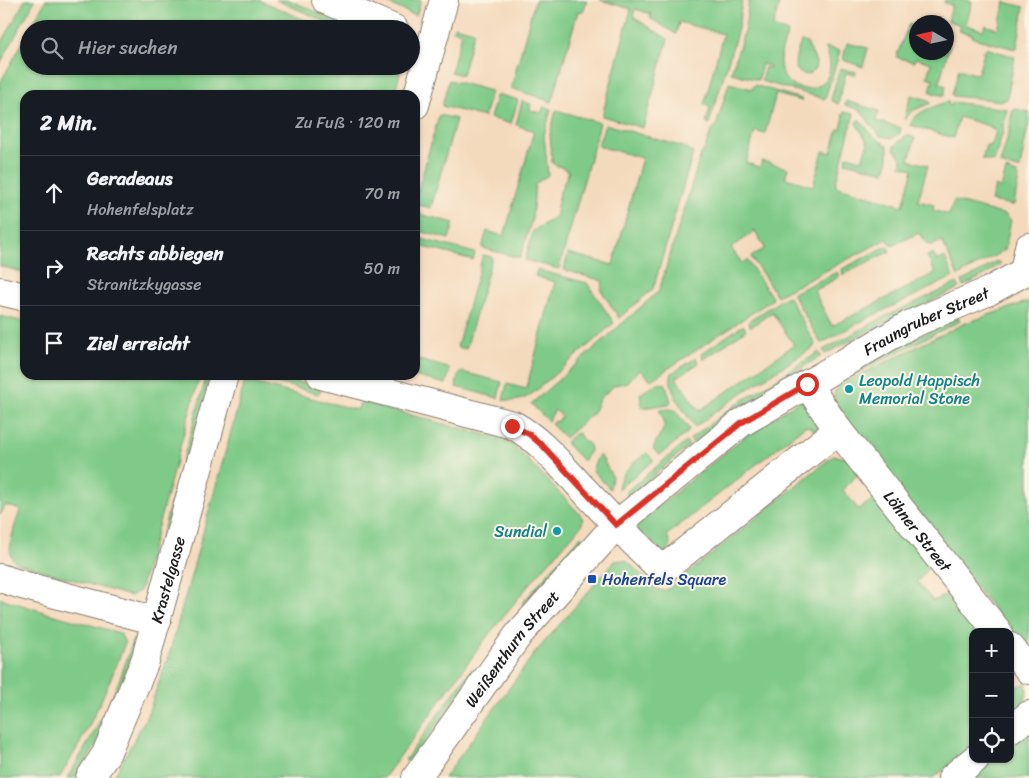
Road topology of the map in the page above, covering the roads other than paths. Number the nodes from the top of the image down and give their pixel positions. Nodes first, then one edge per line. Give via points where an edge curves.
1 (326, 0) edge
2 (444, 0) edge
3 (373, 20) edge
4 (421, 40) edge
5 (418, 75) edge
6 (416, 90) edge
7 (1029, 247) edge
8 (0, 291) edge
9 (20, 296) edge
10 (223, 380) edge
11 (346, 380) edge
12 (807, 384) junction
13 (838, 430) junction
14 (616, 525) junction
15 (0, 578) edge
16 (156, 621) junction
17 (995, 628) edge
18 (1014, 652) edge
19 (1029, 670) edge
20 (1029, 715) edge
21 (1014, 727) edge
22 (970, 763) edge
23 (90, 778) edge
24 (416, 778) edge
25 (952, 778) edge

1 - 3 street
2 - 4 street
5 - 6 street
7 - 12 street, Fraungruber Street via 1024,272 989,291 908,325
8 - 9 street
10 - 16 street, Krastelgasse
11 - 14 street via 512,426 529,434
12 - 13 street
12 - 14 street, Weißenthurn Street via 741,423
13 - 14 street via 662,570
13 - 17 street, Löhner Street
14 - 24 street, Weißenthurn Street via 520,634
15 - 16 street
16 - 23 street, Krastelgasse via 145,661 106,754
18 - 19 street
20 - 21 street
22 - 25 street

